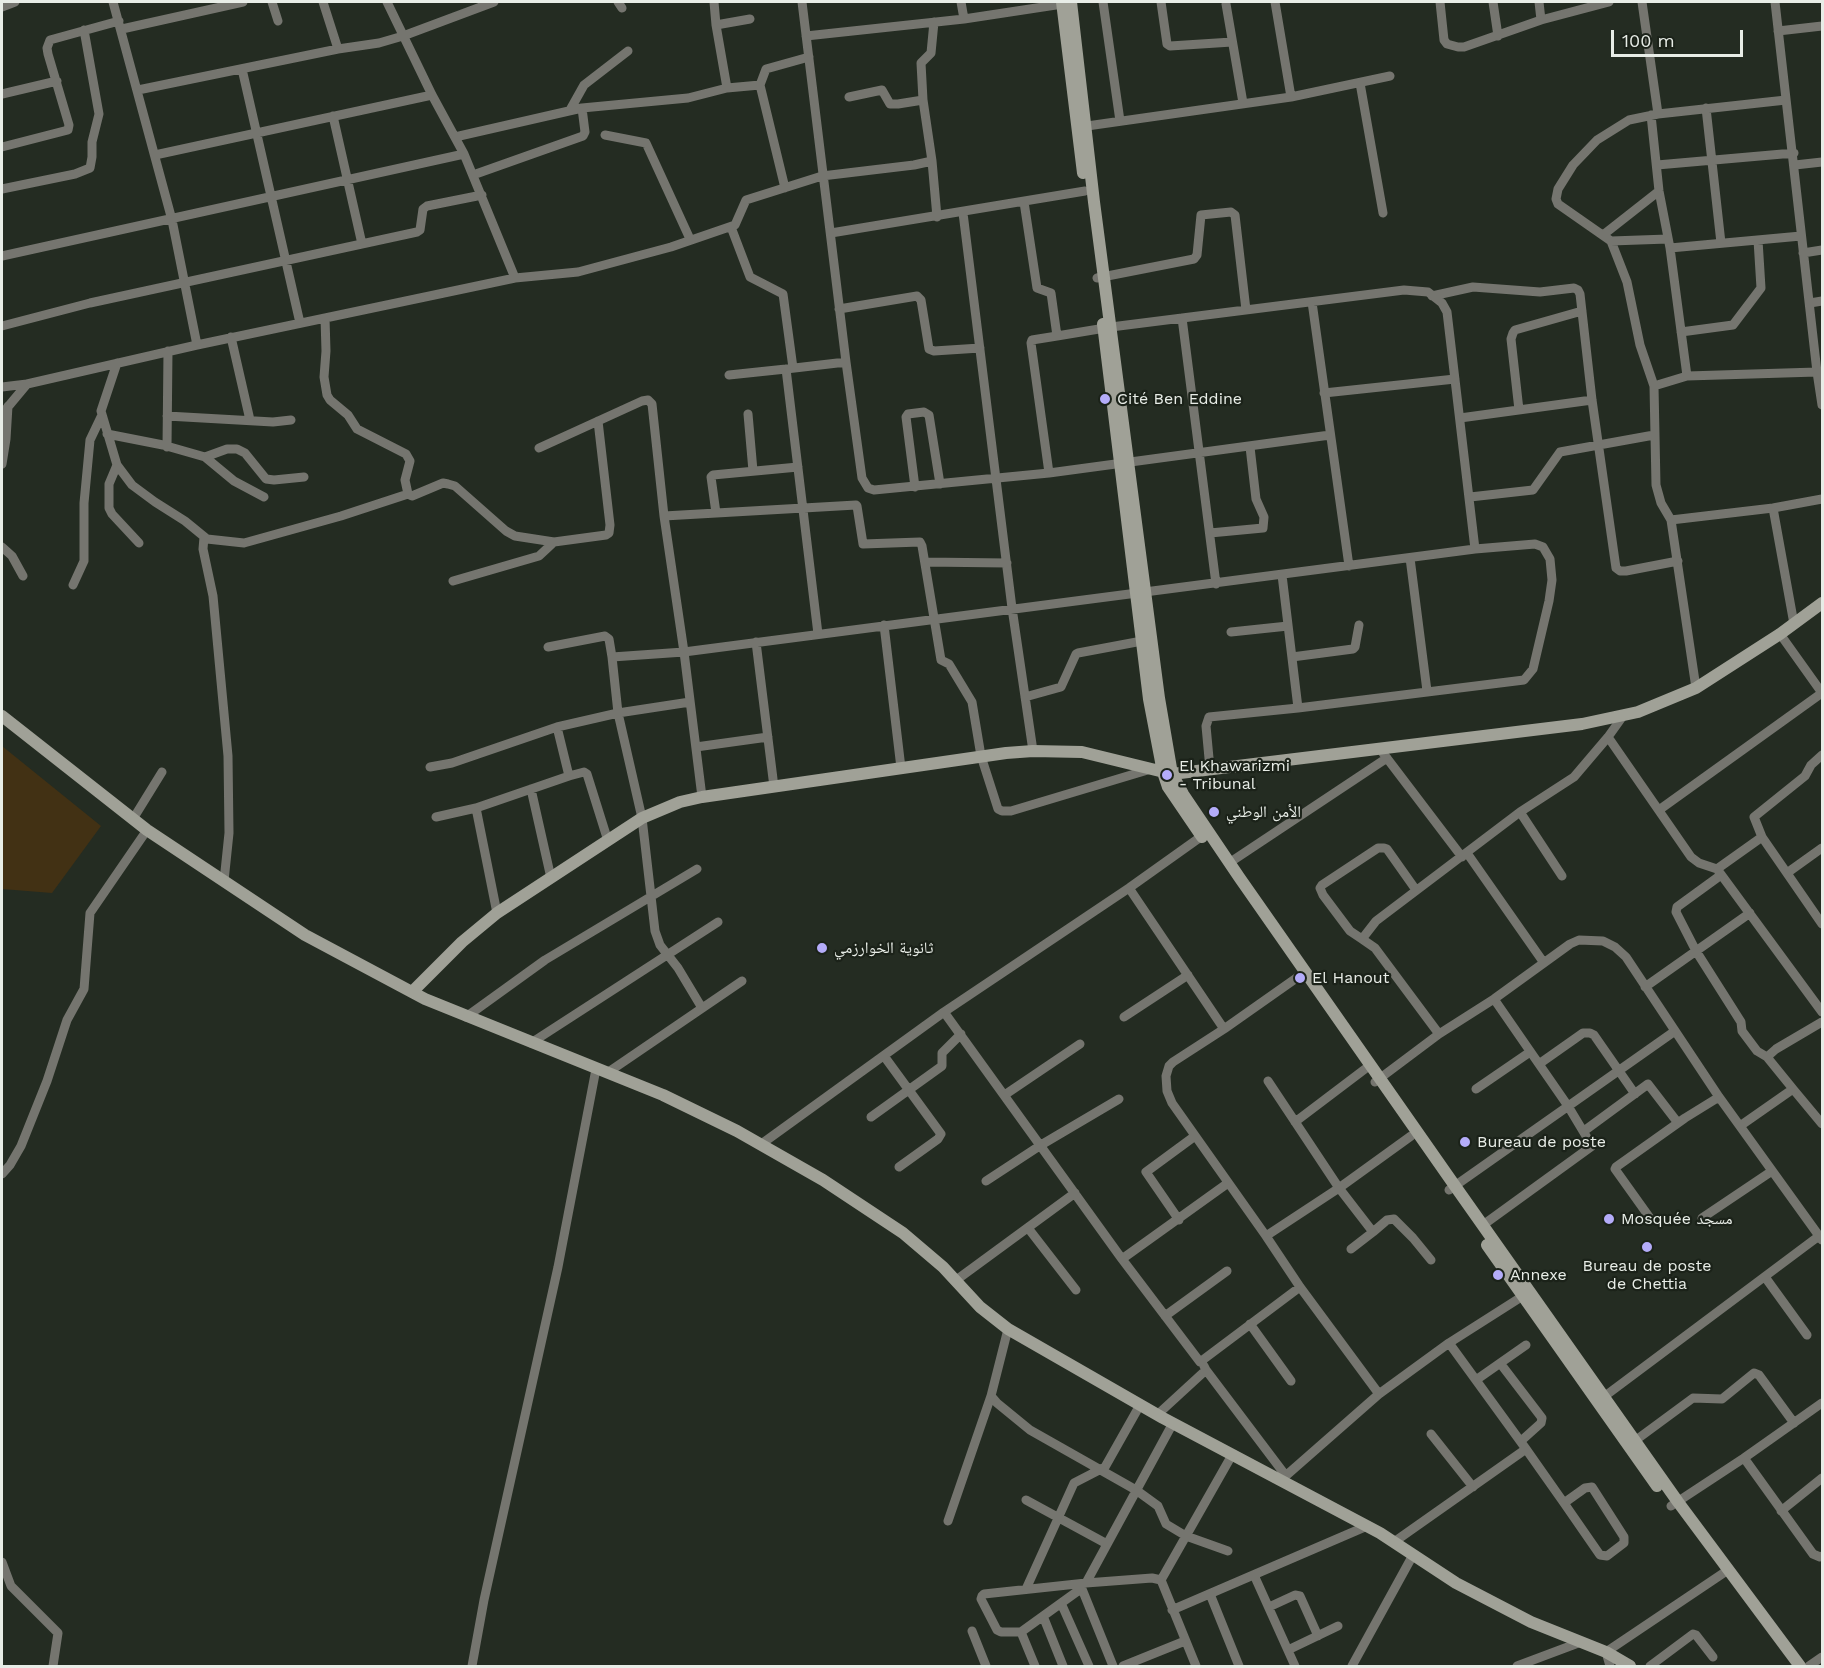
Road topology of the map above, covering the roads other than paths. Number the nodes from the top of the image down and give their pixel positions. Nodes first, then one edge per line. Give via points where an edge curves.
1 (15, 2) edge
2 (113, 2) edge
3 (243, 2) edge
4 (273, 2) edge
5 (323, 2) edge
6 (387, 2) edge
7 (494, 2) edge
8 (714, 2) edge
9 (802, 2) edge
10 (961, 2) edge
11 (1067, 2) edge
12 (1077, 2) edge
13 (1103, 2) edge
14 (1161, 2) edge
15 (1275, 2) edge
16 (1440, 2) edge
17 (1493, 2) edge
18 (1539, 2) edge
19 (1609, 2) edge
20 (1642, 2) edge
21 (1775, 2) edge
22 (1226, 4) dead end
23 (1592, 4) edge
24 (2, 7) edge
25 (750, 19) dead end
26 (964, 19) junction
27 (1541, 20) junction
28 (278, 21) dead end
29 (933, 22) junction
30 (120, 25) junction
31 (716, 25) junction
32 (1822, 26) edge
33 (84, 30) junction
34 (1779, 31) junction
35 (403, 36) junction
36 (806, 36) junction
37 (1498, 36) junction
38 (1232, 42) junction
39 (338, 49) junction
40 (628, 51) dead end
41 (809, 57) junction
42 (242, 69) junction
43 (1390, 76) dead end
44 (57, 81) junction
45 (1360, 82) junction
46 (760, 85) junction
47 (727, 88) junction
48 (138, 90) junction
49 (2, 94) edge
50 (432, 95) junction
51 (849, 97) dead end
52 (1291, 97) junction
53 (923, 100) junction
54 (1786, 100) junction
55 (1243, 103) junction
56 (582, 108) junction
57 (1706, 108) junction
58 (570, 110) junction
59 (1655, 114) junction
60 (333, 116) junction
61 (1120, 121) junction
62 (1081, 126) junction
63 (257, 133) junction
64 (605, 135) dead end
65 (455, 137) junction
66 (2, 147) edge
67 (1794, 153) junction
68 (464, 154) junction
69 (155, 155) junction
70 (1712, 159) junction
71 (932, 161) junction
72 (1822, 162) edge
73 (1657, 165) junction
74 (1795, 165) junction
75 (473, 175) junction
76 (822, 176) junction
77 (347, 180) junction
78 (786, 188) junction
79 (2, 189) edge
80 (1085, 191) junction
81 (1659, 191) junction
82 (482, 195) junction
83 (271, 197) junction
84 (1024, 202) junction
85 (963, 213) junction
86 (1383, 213) dead end
87 (937, 217) junction
88 (172, 219) junction
89 (731, 227) junction
90 (831, 233) junction
91 (1801, 236) junction
92 (1607, 238) junction
93 (690, 239) junction
94 (1758, 240) junction
95 (1721, 243) junction
96 (362, 244) junction
97 (1669, 244) junction
98 (1822, 250) edge
99 (1803, 253) junction
100 (2, 256) edge
101 (285, 261) junction
102 (1100, 277) junction
103 (515, 278) junction
104 (185, 284) junction
105 (1432, 296) junction
106 (1822, 301) edge
107 (1312, 302) junction
108 (1810, 303) junction
109 (840, 309) junction
110 (1245, 310) junction
111 (1582, 311) junction
112 (326, 318) junction
113 (1182, 318) junction
114 (300, 323) junction
115 (2, 326) edge
116 (1107, 327) junction
117 (1681, 332) junction
118 (1057, 336) junction
119 (231, 338) junction
120 (197, 345) junction
121 (980, 348) junction
122 (168, 351) junction
123 (846, 362) junction
124 (117, 363) junction
125 (789, 369) junction
126 (1817, 372) junction
127 (729, 375) dead end
128 (1687, 376) junction
129 (1455, 379) junction
130 (27, 384) junction
131 (1654, 386) junction
132 (2, 387) edge
133 (1324, 393) junction
134 (1592, 400) junction
135 (1822, 405) edge
136 (5, 410) edge
137 (1519, 410) junction
138 (748, 414) dead end
139 (167, 416) junction
140 (101, 417) junction
141 (1460, 418) junction
142 (250, 420) junction
143 (291, 420) dead end
144 (598, 421) junction
145 (107, 434) junction
146 (1330, 435) junction
147 (1654, 435) junction
148 (1598, 445) junction
149 (167, 447) junction
150 (1250, 447) junction
151 (539, 448) dead end
152 (1200, 454) junction
153 (204, 457) junction
154 (2, 464) edge
155 (1125, 464) junction
156 (117, 465) junction
157 (798, 467) junction
158 (753, 471) junction
159 (1049, 473) junction
160 (304, 477) dead end
161 (997, 479) junction
162 (940, 484) junction
163 (915, 487) junction
164 (408, 494) junction
165 (264, 497) dead end
166 (1470, 497) junction
167 (1822, 499) edge
168 (803, 508) junction
169 (1773, 508) junction
170 (716, 513) junction
171 (664, 516) junction
172 (1671, 520) junction
173 (1210, 533) junction
174 (204, 537) junction
175 (554, 542) junction
176 (138, 543) dead end
177 (2, 547) edge
178 (1476, 549) junction
179 (1410, 558) junction
180 (1678, 561) junction
181 (925, 562) junction
182 (1007, 563) junction
183 (1348, 567) junction
184 (1282, 575) junction
185 (23, 576) dead end
186 (453, 581) dead end
187 (1216, 584) junction
188 (72, 585) dead end
189 (1140, 592) junction
190 (1822, 603) edge
191 (1012, 608) junction
192 (933, 618) junction
193 (1794, 624) junction
194 (884, 625) junction
195 (1359, 625) dead end
196 (1288, 626) junction
197 (1231, 632) dead end
198 (818, 634) junction
199 (1780, 634) junction
200 (1142, 641) junction
201 (756, 642) junction
202 (548, 647) dead end
203 (684, 652) junction
204 (612, 657) junction
205 (1292, 657) junction
206 (1696, 688) junction
207 (1427, 691) junction
208 (1822, 693) edge
209 (1025, 697) junction
210 (690, 702) junction
211 (1298, 708) junction
212 (618, 713) junction
213 (2, 716) edge
214 (1623, 716) junction
215 (557, 727) junction
216 (768, 737) junction
217 (1608, 737) junction
218 (696, 747) junction
219 (1033, 751) junction
220 (1383, 753) junction
221 (1822, 755) edge
222 (981, 756) junction
223 (430, 767) dead end
224 (901, 768) junction
225 (1210, 769) junction
226 (162, 772) dead end
227 (1162, 772) junction
228 (569, 776) junction
229 (774, 787) junction
230 (531, 789) junction
231 (702, 797) junction
232 (476, 808) junction
233 (1659, 810) junction
234 (1520, 812) junction
235 (436, 817) dead end
236 (642, 818) junction
237 (133, 819) junction
238 (147, 830) junction
239 (1202, 836) junction
240 (1762, 837) junction
241 (608, 841) junction
242 (1822, 848) edge
243 (1464, 855) junction
244 (1229, 863) junction
245 (697, 869) dead end
246 (1719, 872) junction
247 (1787, 873) junction
248 (1562, 876) dead end
249 (551, 878) junction
250 (224, 881) junction
251 (1129, 888) junction
252 (1416, 890) junction
253 (651, 897) junction
254 (497, 913) junction
255 (1750, 913) junction
256 (718, 922) dead end
257 (1822, 924) edge
258 (1362, 939) junction
259 (1696, 951) junction
260 (668, 955) junction
261 (1544, 963) junction
262 (1301, 974) junction
263 (1188, 975) junction
264 (742, 981) dead end
265 (1645, 987) junction
266 (412, 992) junction
267 (1494, 999) junction
268 (702, 1008) junction
269 (945, 1012) junction
270 (1822, 1012) edge
271 (466, 1017) junction
272 (1124, 1017) dead end
273 (1822, 1022) edge
274 (1224, 1029) junction
275 (1675, 1031) junction
276 (961, 1034) junction
277 (1439, 1034) junction
278 (531, 1042) junction
279 (1080, 1044) dead end
280 (1530, 1052) junction
281 (884, 1056) junction
282 (1767, 1057) junction
283 (1539, 1064) junction
284 (1365, 1069) junction
285 (601, 1071) junction
286 (1617, 1071) junction
287 (1378, 1080) junction
288 (1268, 1081) dead end
289 (909, 1089) junction
290 (1476, 1089) dead end
291 (1793, 1089) junction
292 (1006, 1094) junction
293 (1635, 1094) junction
294 (1719, 1097) junction
295 (1119, 1099) dead end
296 (1568, 1106) junction
297 (871, 1117) dead end
298 (1295, 1122) junction
299 (1678, 1123) junction
300 (1822, 1124) edge
301 (1740, 1126) junction
302 (1584, 1131) junction
303 (1195, 1136) junction
304 (1411, 1136) junction
305 (760, 1145) junction
306 (1041, 1145) junction
307 (899, 1167) dead end
308 (1772, 1171) junction
309 (2, 1174) edge
310 (986, 1181) dead end
311 (1228, 1183) junction
312 (1339, 1188) junction
313 (1452, 1188) junction
314 (1075, 1193) junction
315 (1650, 1218) dead end
316 (1702, 1218) dead end
317 (1179, 1220) junction
318 (1483, 1225) junction
319 (1028, 1228) junction
320 (1373, 1232) junction
321 (1266, 1236) junction
322 (1821, 1238) edge
323 (1351, 1249) dead end
324 (1122, 1259) junction
325 (1431, 1260) dead end
326 (1227, 1271) dead end
327 (1765, 1277) junction
328 (956, 1281) junction
329 (1300, 1287) junction
330 (1076, 1290) dead end
331 (1527, 1294) junction
332 (1165, 1316) junction
333 (1250, 1324) junction
334 (1008, 1329) junction
335 (1807, 1335) dead end
336 (1449, 1344) junction
337 (1526, 1345) dead end
338 (1500, 1363) junction
339 (1203, 1366) junction
340 (1476, 1380) junction
341 (1291, 1381) dead end
342 (1379, 1394) junction
343 (991, 1396) junction
344 (1605, 1396) junction
345 (1822, 1403) edge
346 (1140, 1405) junction
347 (1157, 1415) junction
348 (1173, 1423) junction
349 (1794, 1424) junction
350 (1431, 1434) dead end
351 (1636, 1440) junction
352 (1523, 1445) junction
353 (1232, 1455) junction
354 (1744, 1458) junction
355 (1102, 1470) junction
356 (1283, 1478) junction
357 (1822, 1478) edge
358 (1473, 1486) junction
359 (1136, 1490) junction
360 (1026, 1500) dead end
361 (1564, 1503) junction
362 (1675, 1504) junction
363 (1781, 1511) junction
364 (1058, 1517) junction
365 (948, 1521) dead end
366 (1367, 1526) junction
367 (1186, 1536) junction
368 (1394, 1542) junction
369 (1107, 1544) junction
370 (1228, 1551) dead end
371 (1413, 1555) junction
372 (1822, 1556) edge
373 (2, 1562) edge
374 (1725, 1572) junction
375 (1254, 1575) junction
376 (1161, 1580) junction
377 (1083, 1585) junction
378 (1026, 1589) junction
379 (1210, 1594) junction
380 (1061, 1603) junction
381 (1269, 1607) junction
382 (1172, 1610) junction
383 (1043, 1616) junction
384 (1338, 1626) dead end
385 (972, 1631) dead end
386 (1020, 1632) junction
387 (1318, 1636) junction
388 (1185, 1641) junction
389 (1581, 1642) junction
390 (1288, 1650) junction
391 (1606, 1652) junction
392 (1713, 1657) dead end
393 (1822, 1657) edge
394 (1541, 1662) edge
395 (1137, 1664) edge
396 (53, 1666) edge
397 (472, 1666) edge
398 (986, 1666) edge
399 (1035, 1666) edge
400 (1063, 1666) edge
401 (1089, 1666) edge
402 (1113, 1666) edge
403 (1123, 1666) edge
404 (1196, 1666) edge
405 (1239, 1666) edge
406 (1295, 1666) edge
407 (1352, 1666) edge
408 (1517, 1666) edge
409 (1610, 1666) edge
410 (1630, 1666) edge
411 (1650, 1666) edge
412 (1790, 1666) edge
413 (1800, 1666) edge
414 (1809, 1666) edge

1 - 24 street
2 - 30 street
3 - 30 street
4 - 28 street
5 - 39 street
6 - 35 street
7 - 35 street
8 - 31 street
9 - 36 street
10 - 26 street
11 - 12 street
11 - 26 street
11 - 62 main road
13 - 61 street
14 - 38 street via 1170,46
15 - 52 street
16 - 37 street via 1442,30 1452,47
17 - 37 street
18 - 27 street
19 - 23 street
20 - 59 street
21 - 34 street
22 - 38 street
23 - 27 street
25 - 31 street
26 - 29 street
27 - 37 street
29 - 36 street
29 - 53 street via 931,53 921,63
30 - 33 street
30 - 48 street
31 - 47 street
32 - 34 street
33 - 44 street via 53,38 48,43
33 - 79 street via 99,114 90,168
34 - 54 street
35 - 39 street
35 - 50 street
36 - 41 street
38 - 55 street
39 - 42 street
40 - 58 street via 584,85
41 - 46 street via 766,69
41 - 76 street
42 - 48 street
42 - 63 street
43 - 45 street
44 - 49 street
44 - 66 street via 68,130
45 - 52 street
45 - 86 street
46 - 47 street
46 - 78 street
47 - 56 street via 688,98
48 - 69 street
50 - 60 street
50 - 65 street
51 - 53 street via 882,90 890,104
52 - 55 street
53 - 71 street
54 - 57 street
54 - 67 street
55 - 61 street
56 - 58 street
56 - 75 street via 584,136
57 - 59 street
57 - 70 street
58 - 65 street
59 - 73 street
59 - 92 street via 1629,120 1597,140 1573,165 1558,189 1558,204
60 - 63 street
60 - 77 street
61 - 62 street
62 - 80 main road
62 - 102 main road
63 - 69 street
63 - 83 street
64 - 93 street via 646,143
65 - 68 street
67 - 70 street
67 - 74 street
68 - 75 street
68 - 77 street
69 - 88 street
70 - 73 street
70 - 95 street
71 - 76 street
71 - 87 street
72 - 74 street
73 - 81 street
74 - 91 street
75 - 82 street
76 - 78 street
76 - 90 street
77 - 83 street
77 - 96 street
78 - 89 street via 746,200
80 - 84 street
80 - 102 main road
81 - 92 street
81 - 97 street
82 - 96 street via 427,206 419,231
82 - 103 street
83 - 88 street
83 - 101 street
84 - 85 street
84 - 118 street via 1037,288 1051,293
85 - 87 street
85 - 121 street
87 - 90 street
88 - 100 street
88 - 104 street
89 - 93 street
89 - 125 street via 750,277 783,294
90 - 109 street
91 - 94 street
91 - 99 street
92 - 97 street
92 - 131 street via 1627,282 1640,345
93 - 103 street via 661,251 578,272
94 - 95 street
94 - 117 street via 1761,288 1733,325
95 - 97 street
96 - 101 street
97 - 117 street
98 - 99 street
99 - 108 street
101 - 104 street
101 - 114 street
102 - 110 street via 1194,258 1201,215 1233,213
102 - 116 main road
103 - 112 street
104 - 115 street
104 - 120 street
105 - 107 street via 1428,292 1404,290
105 - 111 street via 1473,287 1540,292 1574,288 1580,294
105 - 129 street via 1447,312
106 - 108 street
107 - 110 street
107 - 133 street
108 - 126 street
109 - 121 street via 917,296 921,300 929,349
109 - 123 street
110 - 113 street
111 - 134 street
111 - 137 street via 1513,333
112 - 114 street
112 - 164 street via 327,395 357,429 406,454 410,461 405,480
113 - 116 street
113 - 152 street
114 - 119 street
116 - 118 street
116 - 155 main road
117 - 128 street
118 - 159 street via 1031,343
119 - 120 street
119 - 142 street
120 - 122 street
121 - 161 street
122 - 124 street
122 - 139 street
123 - 125 street
123 - 163 street via 862,478 874,490
124 - 130 street
124 - 140 street
125 - 127 street
125 - 157 street
126 - 128 street
126 - 135 street
128 - 131 street
129 - 133 street
129 - 141 street
130 - 132 street
130 - 136 street
131 - 147 street
133 - 146 street
134 - 137 street
134 - 148 street
136 - 154 street
137 - 141 street
138 - 158 street
139 - 142 street
139 - 149 street
140 - 145 street
140 - 188 street via 90,440 84,561
141 - 166 street
142 - 143 street
144 - 151 street
144 - 171 street via 642,401 650,402
144 - 175 street via 610,529 606,535
145 - 149 street
145 - 156 street
146 - 150 street
146 - 183 street
147 - 148 street
147 - 172 street via 1656,484
148 - 166 street via 1558,453 1533,490
148 - 180 street via 1616,568 1626,571
149 - 153 street
150 - 152 street
150 - 173 street via 1263,528
152 - 155 street
152 - 173 street
153 - 160 street via 237,449 266,479
153 - 165 street via 234,481
155 - 159 street
155 - 189 main road
156 - 174 street via 132,484
156 - 176 street via 109,484 109,508
157 - 158 street
157 - 168 street
158 - 170 street via 711,477
159 - 161 street
161 - 162 street
161 - 182 street
162 - 163 street
162 - 163 street via 929,415 924,412 906,417
164 - 174 street via 244,543
164 - 175 street via 412,496 443,483 455,486 510,534
166 - 178 street
167 - 169 street
168 - 170 street
168 - 181 street via 855,505 862,543 920,542
168 - 198 street
169 - 172 street
169 - 193 street
170 - 171 street
171 - 203 street
172 - 180 street
173 - 187 street
174 - 250 street via 228,749
175 - 186 street via 538,556
177 - 185 street
178 - 179 street
178 - 207 street via 1535,544 1546,550 1552,580 1533,669 1524,680
179 - 183 street
179 - 207 street
180 - 206 street
181 - 182 street
181 - 192 street
182 - 191 street
183 - 184 street
184 - 187 street
184 - 196 street
187 - 189 street
189 - 191 street
189 - 200 main road
189 - 227 main road via 1159,698
190 - 193 main road
191 - 192 street
191 - 209 street
192 - 194 street
192 - 222 street via 941,660 949,664 972,702
193 - 199 main road
194 - 198 street
194 - 224 street
195 - 205 street via 1353,649
196 - 197 street
196 - 205 street
198 - 201 street
199 - 206 main road
199 - 208 street
200 - 209 street via 1078,653 1062,687
200 - 227 main road
201 - 203 street
201 - 216 street
202 - 204 street via 605,636
203 - 204 street
203 - 210 street
204 - 212 street
205 - 211 street
206 - 214 main road
207 - 211 street
208 - 233 street
209 - 219 street
210 - 212 street
210 - 218 street
211 - 225 street via 1209,717 1206,726
212 - 215 street
212 - 236 street
213 - 237 main road
214 - 217 street
214 - 220 main road
215 - 223 street
215 - 228 street
216 - 218 street
216 - 229 street
217 - 233 street
217 - 234 street via 1574,777
218 - 231 street
219 - 222 main road
219 - 227 main road via 1082,752
220 - 225 main road
220 - 243 street
220 - 244 street
221 - 240 street via 1805,776 1756,814 1754,821
222 - 224 main road
222 - 227 street via 998,809 1005,812
224 - 229 main road
225 - 227 main road
226 - 237 street
227 - 239 main road
227 - 244 main road
228 - 230 street
228 - 241 street via 587,774
229 - 231 main road
230 - 232 street
230 - 249 street
231 - 236 main road
232 - 235 street
232 - 254 street
233 - 246 street via 1691,857
234 - 243 street
234 - 248 street
236 - 241 main road
236 - 253 street
237 - 238 main road
238 - 250 main road
238 - 309 street via 90,913 84,989 65,1026 21,1146
239 - 251 street
239 - 262 main road
240 - 246 street
240 - 247 street
241 - 249 main road
242 - 247 street
243 - 252 street
243 - 261 street
244 - 262 main road
245 - 253 street
246 - 255 street
246 - 259 street via 1676,910
247 - 257 street
249 - 254 main road
250 - 266 main road via 305,934
251 - 263 street
251 - 269 street
252 - 258 street via 1376,921
252 - 258 street via 1384,848 1378,848 1322,885 1323,895 1350,932
253 - 260 street via 656,937
253 - 271 street via 545,960
254 - 266 main road
255 - 259 street
255 - 270 street
256 - 260 street
258 - 277 street via 1376,948
259 - 265 street
259 - 282 street via 1741,1022 1742,1031 1757,1051
260 - 268 street
260 - 278 street
261 - 265 street via 1579,940 1603,941 1626,957
261 - 267 street
262 - 274 street
262 - 284 main road
262 - 287 main road
263 - 272 street
263 - 274 street
264 - 268 street
265 - 275 street
266 - 271 main road
267 - 277 street
267 - 280 street
268 - 285 street
269 - 276 street
269 - 281 street
271 - 278 main road
273 - 282 street
274 - 303 street via 1173,1062 1166,1076 1172,1103
275 - 286 street
275 - 294 street
276 - 289 street via 942,1053 942,1066
276 - 292 street
277 - 287 street
278 - 285 main road
279 - 292 street
280 - 283 street
280 - 290 street
281 - 289 street
281 - 305 street
282 - 291 street
283 - 286 street via 1583,1033 1590,1033
283 - 296 street
284 - 287 main road
284 - 298 street
285 - 305 main road via 663,1095
285 - 397 street
286 - 293 street
286 - 296 street
287 - 304 main road
287 - 313 main road
288 - 298 street
289 - 297 street
289 - 307 street via 941,1134
291 - 300 street
291 - 301 street
292 - 306 street
293 - 299 street via 1650,1085
293 - 302 street
294 - 299 street
294 - 301 street
295 - 306 street
296 - 302 street
296 - 313 street
298 - 312 street
299 - 315 street via 1615,1168
301 - 308 street
302 - 318 street via 1591,1148
303 - 311 street
303 - 317 street via 1146,1172
304 - 312 street
304 - 313 main road
305 - 328 main road via 823,1180 903,1233
306 - 310 street
306 - 314 street
308 - 316 street
308 - 322 street
311 - 317 street
311 - 321 street
312 - 320 street
312 - 321 street
313 - 318 main road
313 - 331 main road
314 - 319 street
314 - 324 street
317 - 324 street
318 - 331 main road
319 - 328 street
319 - 330 street
320 - 323 street
320 - 325 street via 1394,1219
321 - 329 street
322 - 327 street
324 - 332 street
326 - 332 street
327 - 335 street
327 - 344 street
328 - 334 main road
329 - 333 street
329 - 342 street
331 - 336 street
331 - 344 main road
331 - 362 main road
332 - 339 street
333 - 339 street
333 - 341 street
334 - 343 street
334 - 346 main road
336 - 340 street
336 - 342 street
337 - 338 street
338 - 340 street
338 - 352 street via 1542,1418
339 - 347 street
339 - 356 street
340 - 352 street
342 - 356 street
343 - 355 street via 1030,1430
343 - 365 street
344 - 351 main road
345 - 349 street
346 - 347 main road
346 - 355 street
347 - 348 main road
348 - 353 main road
348 - 359 street
349 - 351 street via 1754,1373 1722,1399 1693,1398
349 - 354 street
350 - 358 street
351 - 362 main road
352 - 358 street
352 - 361 street
353 - 356 main road
353 - 367 street
354 - 362 street
354 - 363 street
355 - 359 street
355 - 364 street via 1074,1483
356 - 366 main road
357 - 363 street
358 - 368 street
359 - 367 street via 1160,1508 1166,1524
359 - 369 street
360 - 364 street
361 - 361 street via 1600,1555 1607,1556 1624,1543 1592,1487
362 - 374 main road
363 - 372 street via 1812,1554
364 - 369 street
364 - 378 street
366 - 368 main road
366 - 375 street
367 - 370 street
367 - 376 street
368 - 371 main road
369 - 377 street
371 - 389 main road via 1494,1603
371 - 407 street
373 - 396 street via 11,1586 57,1633
374 - 391 street
374 - 412 main road
374 - 413 main road
375 - 379 street
375 - 381 street
376 - 377 street
376 - 382 street
377 - 378 street
377 - 380 street
377 - 402 street
378 - 386 street via 984,1594 981,1599 998,1630
379 - 382 street
379 - 405 street
380 - 383 street
380 - 401 street
381 - 387 street via 1300,1596
381 - 390 street
382 - 388 street
383 - 386 street
383 - 400 street
384 - 387 street
385 - 398 street
386 - 399 street
387 - 390 street
388 - 395 street
388 - 404 street
389 - 391 main road
389 - 394 street
390 - 406 street
391 - 409 street
391 - 410 main road
392 - 411 street via 1692,1634
393 - 414 street
394 - 408 street
395 - 403 street

